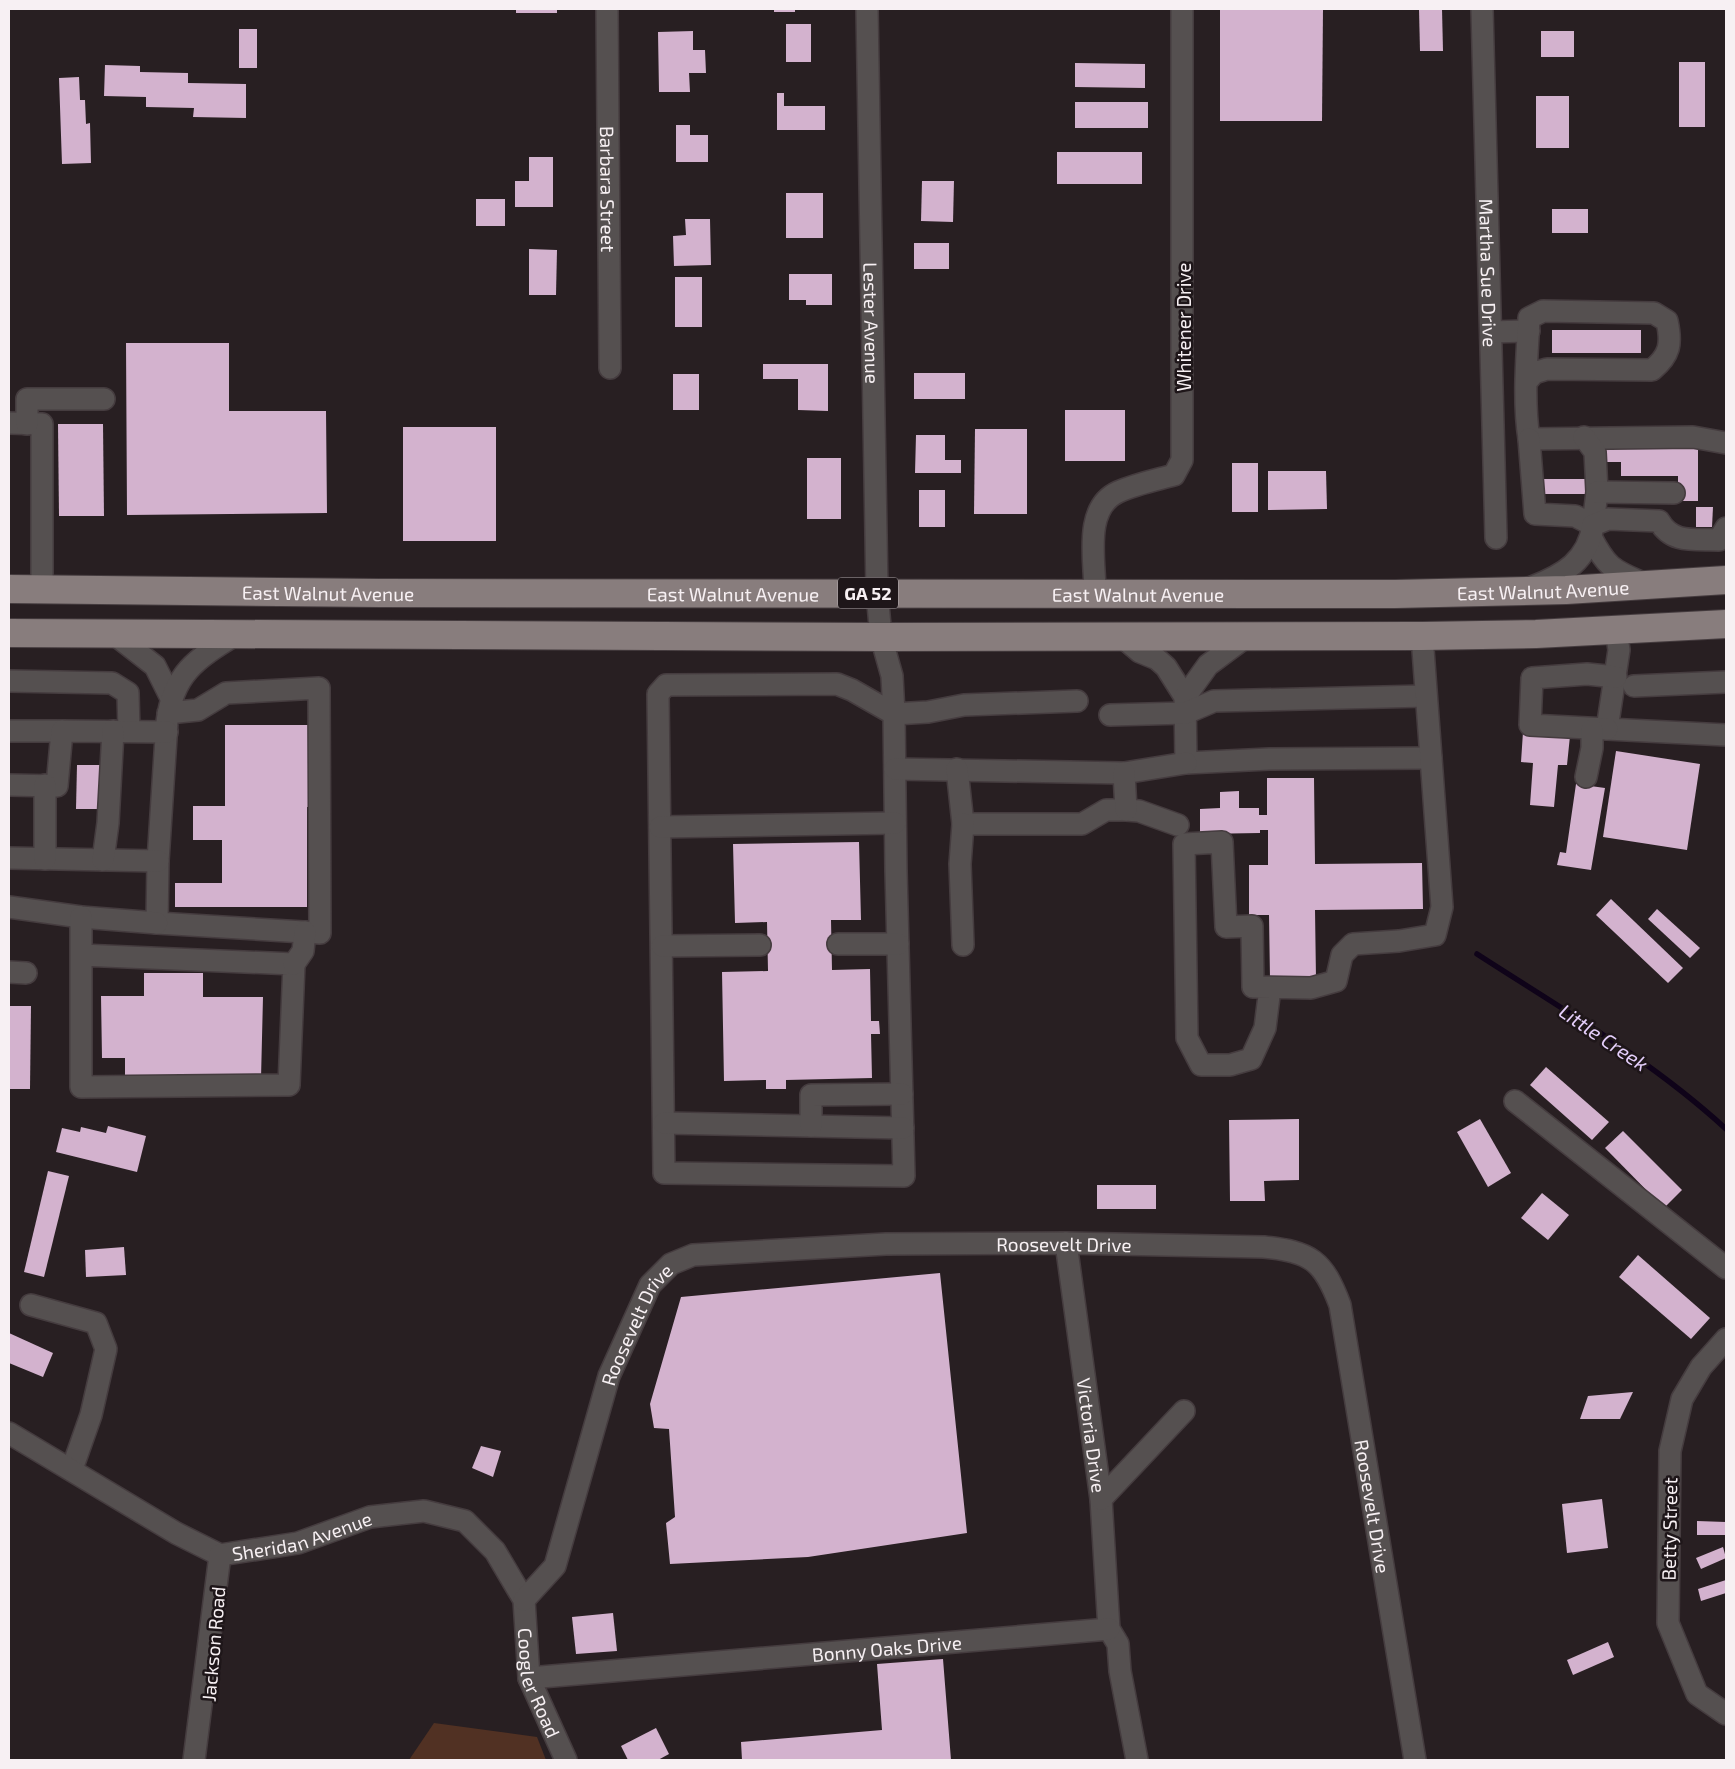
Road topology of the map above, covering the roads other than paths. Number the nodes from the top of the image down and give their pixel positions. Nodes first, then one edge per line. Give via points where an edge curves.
1 (607, 9) edge
2 (867, 9) edge
3 (1182, 9) edge
4 (1482, 9) edge
5 (1528, 331) junction
6 (1490, 332) junction
7 (610, 368) dead end
8 (1526, 381) junction
9 (104, 399) dead end
10 (18, 424) edge
11 (1584, 438) junction
12 (1529, 439) junction
13 (1726, 443) edge
14 (1598, 492) junction
15 (1674, 493) dead end
16 (1726, 528) edge
17 (1592, 531) junction
18 (1496, 538) dead end
19 (1726, 580) edge
20 (1647, 585) junction
21 (9, 589) edge
22 (42, 590) junction
23 (1522, 591) junction
24 (1094, 592) junction
25 (877, 593) junction
26 (1726, 624) edge
27 (1616, 630) junction
28 (9, 633) edge
29 (114, 634) junction
30 (235, 635) junction
31 (1121, 636) junction
32 (1248, 636) junction
33 (1422, 636) junction
34 (881, 637) junction
35 (9, 680) edge
36 (1625, 681) junction
37 (1726, 682) edge
38 (1425, 696) junction
39 (1077, 701) dead end
40 (1186, 705) junction
41 (894, 714) junction
42 (169, 715) junction
43 (1110, 715) dead end
44 (1599, 729) junction
45 (9, 731) edge
46 (62, 731) junction
47 (121, 731) junction
48 (1726, 735) edge
49 (1431, 758) junction
50 (1186, 763) junction
51 (895, 769) junction
52 (957, 769) junction
53 (1124, 773) junction
54 (1586, 777) dead end
55 (9, 785) edge
56 (45, 785) junction
57 (1126, 810) junction
58 (895, 823) junction
59 (963, 824) junction
60 (1178, 825) dead end
61 (660, 827) junction
62 (9, 858) edge
63 (45, 859) junction
64 (102, 860) junction
65 (158, 861) junction
66 (9, 906) edge
67 (81, 917) junction
68 (157, 922) junction
69 (305, 932) junction
70 (838, 944) dead end
71 (898, 944) junction
72 (760, 945) dead end
73 (963, 945) dead end
74 (662, 946) junction
75 (81, 954) junction
76 (294, 964) junction
77 (1270, 988) junction
78 (902, 1094) junction
79 (1515, 1100) dead end
80 (664, 1122) junction
81 (811, 1126) junction
82 (903, 1128) junction
83 (1066, 1243) junction
84 (1726, 1268) edge
85 (31, 1305) dead end
86 (1726, 1339) edge
87 (1184, 1411) dead end
88 (9, 1433) edge
89 (72, 1469) junction
90 (1100, 1499) junction
91 (220, 1555) junction
92 (524, 1600) junction
93 (1109, 1628) junction
94 (529, 1678) junction
95 (1726, 1714) edge
96 (194, 1760) edge
97 (203, 1760) edge
98 (566, 1760) edge
99 (1137, 1760) edge
100 (1416, 1760) edge

1 - 7 street, Barbara Street
2 - 25 street, Lester Avenue
3 - 24 street, Whitener Drive via 1182,460 1174,475 1116,493 1103,504 1094,520
4 - 6 street, Martha Sue Drive
5 - 6 street
5 - 8 street
5 - 8 street via 1529,318 1543,311 1654,312 1667,321 1670,337 1666,359 1652,370 1547,369 1534,373
6 - 18 street, Martha Sue Drive
8 - 12 street via 1525,413
9 - 10 street via 27,399
10 - 22 street via 42,424
11 - 12 street
11 - 13 street via 1692,438
11 - 14 street via 1595,452
12 - 17 street via 1534,514 1574,516
14 - 15 street
14 - 17 street
16 - 17 street via 1719,540 1681,539 1666,533 1659,521 1608,519
17 - 20 street via 1602,558 1613,570
17 - 23 street via 1578,560 1559,576
19 - 20 main road, East Walnut Avenue / GA 52
20 - 23 main road, East Walnut Avenue / GA 52
21 - 22 main road, East Walnut Avenue / GA 52
22 - 25 main road, East Walnut Avenue / GA 52
23 - 24 main road, East Walnut Avenue / GA 52 via 1395,594
24 - 25 main road, East Walnut Avenue / GA 52
25 - 34 street, Lester Avenue
26 - 27 main road
27 - 33 main road
27 - 36 street
28 - 29 main road
29 - 30 main road
29 - 42 street via 155,666
30 - 34 main road
30 - 42 street via 197,659 186,671
31 - 32 main road
31 - 34 main road
31 - 40 street via 1166,667
32 - 33 main road
32 - 40 street via 1208,665
33 - 38 street
34 - 41 street, Lester Avenue via 892,676
35 - 47 street via 112,683 128,693
36 - 37 street
36 - 44 street
36 - 44 street via 1587,674 1532,678 1530,725
38 - 40 street via 1214,701
38 - 49 street
39 - 41 street via 964,704 928,712
40 - 43 street
40 - 50 street
41 - 51 street, Lester Avenue
41 - 61 street via 837,684 666,685 658,694
42 - 47 street
42 - 65 street
42 - 69 street via 198,710 226,693 319,688 320,933
44 - 48 street
44 - 54 street
45 - 46 street
46 - 47 street
46 - 56 street via 58,786
47 - 64 street
49 - 50 street
49 - 77 street via 1442,907 1435,935 1353,944 1342,955 1336,981 1311,988
50 - 53 street
51 - 52 street
51 - 58 street, Lester Avenue
52 - 53 street
52 - 59 street
53 - 57 street
55 - 56 street
56 - 63 street
57 - 59 street via 1106,810 1082,824
57 - 60 street
58 - 61 street
58 - 71 street, Lester Avenue
59 - 73 street via 960,864
61 - 74 street
62 - 63 street
63 - 64 street
64 - 65 street
65 - 68 street
66 - 67 street
67 - 68 street
67 - 75 street
68 - 69 street
69 - 76 street via 303,951
70 - 71 street
71 - 78 street, Lester Avenue
72 - 74 street
74 - 80 street
75 - 76 street
75 - 76 street via 81,1087 289,1085
77 - 77 street via 1253,988 1252,926 1226,927 1222,842 1184,844 1187,1038 1201,1065 1230,1065 1251,1059 1265,1028
78 - 81 street via 811,1095
78 - 82 street, Lester Avenue
79 - 84 street
80 - 81 street
80 - 82 street, Lester Avenue via 664,1173 904,1176
81 - 82 street
83 - 90 street, Victoria Drive
83 - 92 street, Roosevelt Drive via 886,1244 693,1254 671,1264 650,1285 609,1376 555,1566
83 - 100 street, Roosevelt Drive via 1295,1250 1316,1262 1332,1284 1340,1305
85 - 89 street via 96,1323 106,1349 91,1415
86 - 95 street, Betty Street via 1701,1367 1682,1399 1670,1451 1668,1623 1697,1694
87 - 90 street
88 - 89 street, Sheridan Avenue
89 - 91 street, Sheridan Avenue
90 - 93 street, Victoria Drive
91 - 92 street, Sheridan Avenue via 298,1543 370,1517 424,1511 465,1521 495,1551
91 - 96 street, Jackson Road
91 - 97 street, Jackson Road
92 - 94 street, Coogler Road
93 - 94 street, Bonny Oaks Drive
93 - 99 street via 1118,1644
94 - 98 street, Coogler Road

